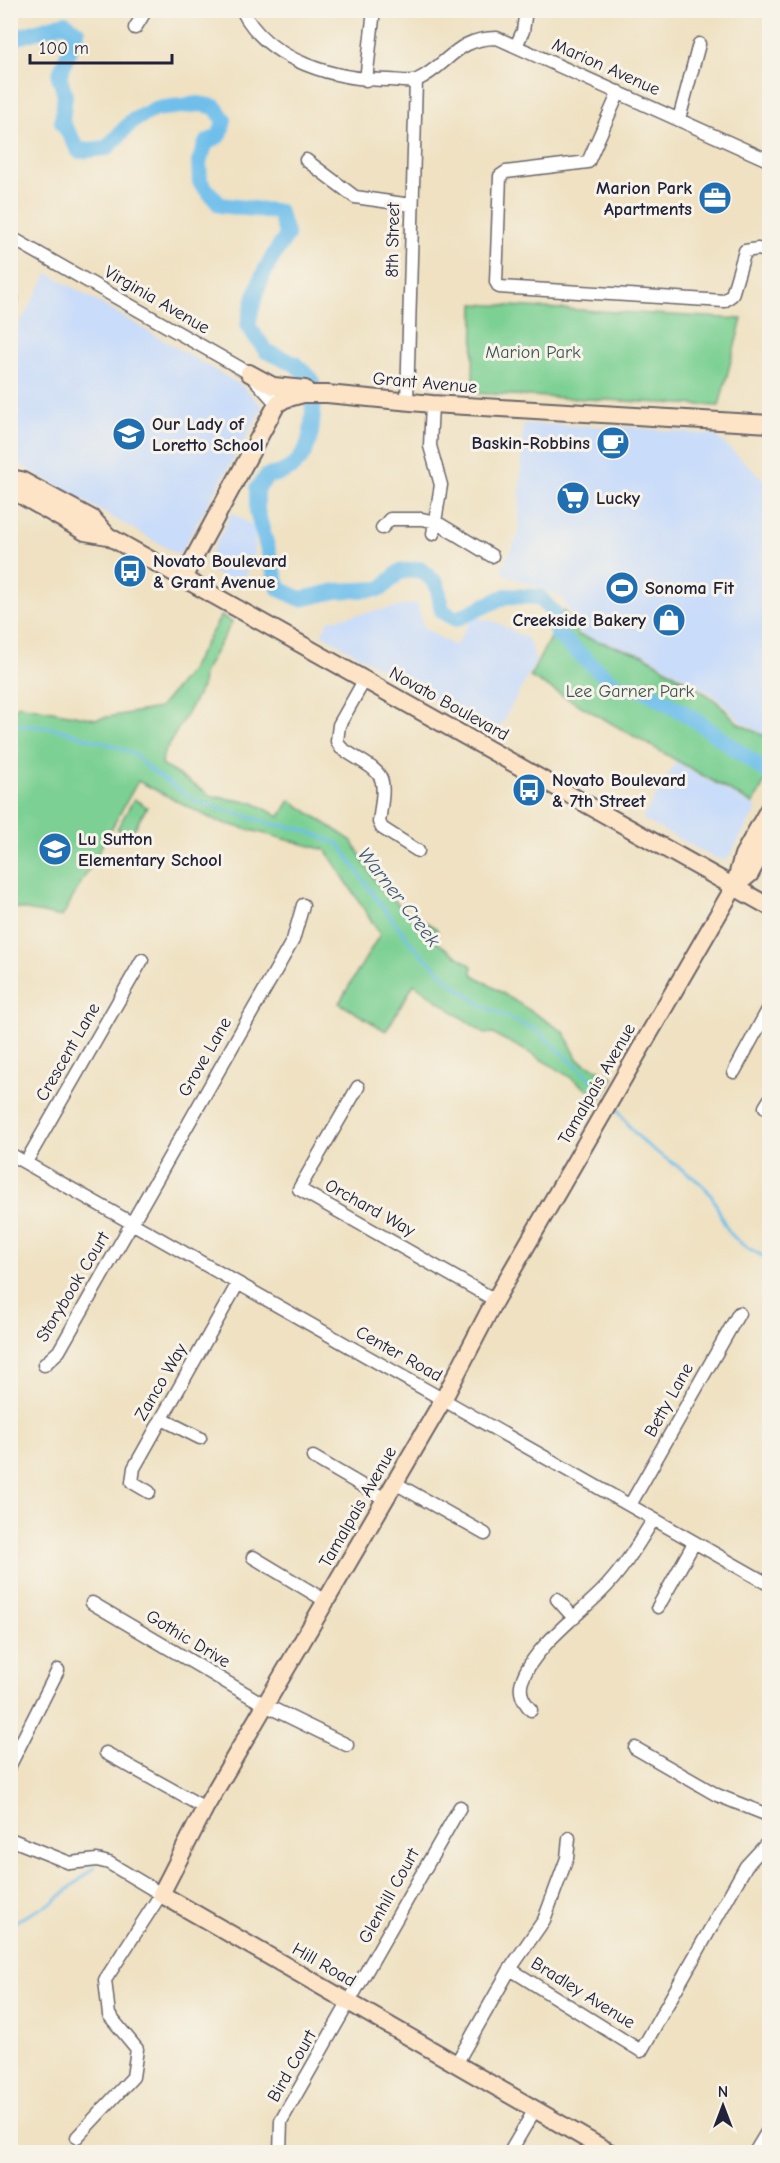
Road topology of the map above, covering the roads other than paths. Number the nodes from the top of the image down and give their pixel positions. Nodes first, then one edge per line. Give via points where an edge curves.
1 (146, 10) edge
2 (242, 10) edge
3 (374, 10) edge
4 (526, 10) edge
5 (135, 28) dead end
6 (699, 44) dead end
7 (516, 46) junction
8 (366, 80) junction
9 (416, 80) junction
10 (619, 92) junction
11 (679, 119) junction
12 (306, 160) dead end
13 (770, 161) edge
14 (411, 205) junction
15 (10, 237) edge
16 (770, 252) edge
17 (249, 373) junction
18 (306, 391) junction
19 (407, 401) junction
20 (278, 404) junction
21 (432, 404) junction
22 (770, 424) edge
23 (10, 478) edge
24 (10, 489) edge
25 (382, 528) dead end
26 (434, 528) junction
27 (108, 536) junction
28 (492, 556) dead end
29 (183, 578) junction
30 (365, 679) junction
31 (770, 807) edge
32 (770, 837) edge
33 (418, 851) dead end
34 (734, 887) junction
35 (303, 905) dead end
36 (770, 908) edge
37 (142, 960) dead end
38 (770, 1006) edge
39 (734, 1072) dead end
40 (358, 1086) dead end
41 (10, 1154) edge
42 (26, 1162) junction
43 (131, 1224) junction
44 (237, 1285) junction
45 (495, 1300) junction
46 (739, 1313) dead end
47 (44, 1365) dead end
48 (443, 1400) junction
49 (162, 1419) junction
50 (200, 1438) dead end
51 (313, 1457) dead end
52 (395, 1483) junction
53 (149, 1492) dead end
54 (385, 1499) junction
55 (630, 1505) junction
56 (653, 1520) junction
57 (485, 1534) dead end
58 (694, 1544) junction
59 (253, 1557) dead end
60 (770, 1585) edge
61 (557, 1599) dead end
62 (326, 1601) junction
63 (92, 1603) dead end
64 (658, 1607) dead end
65 (574, 1618) junction
66 (58, 1670) dead end
67 (265, 1705) junction
68 (531, 1710) dead end
69 (347, 1745) dead end
70 (635, 1748) dead end
71 (106, 1753) dead end
72 (10, 1765) edge
73 (460, 1807) dead end
74 (205, 1808) junction
75 (770, 1816) edge
76 (569, 1838) dead end
77 (10, 1839) edge
78 (770, 1840) edge
79 (161, 1894) junction
80 (510, 1969) junction
81 (350, 2002) junction
82 (456, 2064) junction
83 (534, 2111) junction
84 (770, 2127) edge
85 (77, 2137) dead end
86 (280, 2152) edge
87 (510, 2152) edge
88 (609, 2152) edge
89 (755, 2152) edge

1 - 5 street
2 - 8 street via 270,45 315,69
3 - 8 street
4 - 7 street
6 - 11 street
7 - 9 street, Marion Avenue via 497,38 478,38
7 - 10 street, Marion Avenue
8 - 9 street
9 - 14 street, 8th Street
10 - 11 street, Marion Avenue
10 - 16 street via 588,162 506,172 500,176 496,282 499,287 724,301 732,295 745,251
11 - 13 street, Marion Avenue
12 - 14 street via 355,197
14 - 19 street, 8th Street
15 - 17 street, Virginia Avenue
17 - 18 street, Grant Avenue via 273,386
17 - 20 street, Virginia Avenue
18 - 19 street, Grant Avenue
18 - 20 street
19 - 21 street, Grant Avenue
20 - 29 street
21 - 22 street, Grant Avenue
21 - 26 street via 430,446 441,485
23 - 27 street, Novato Boulevard via 21,480 93,519
24 - 27 street, Novato Boulevard via 85,532
25 - 26 street via 390,519 422,519
26 - 28 street
27 - 29 street, Novato Boulevard
29 - 30 street, Novato Boulevard
30 - 33 street via 339,725 337,741 384,781 379,822 382,828
30 - 34 street, Novato Boulevard
31 - 34 street via 742,855
32 - 34 street via 750,874
34 - 36 street, Novato Boulevard
34 - 45 street, Tamalpais Avenue
35 - 43 street, Grove Lane via 293,940
37 - 42 street, Crescent Lane
38 - 39 street
40 - 45 street, Orchard Way via 299,1189
41 - 42 street, Center Road
42 - 43 street, Center Road
43 - 44 street, Center Road
43 - 47 street, Storybook Court via 59,1352
44 - 48 street, Center Road
44 - 49 street, Zanco Way
45 - 48 street, Tamalpais Avenue
46 - 55 street, Betty Lane
48 - 52 street, Tamalpais Avenue
48 - 55 street, Center Road
49 - 50 street
49 - 53 street, Zanco Way via 134,1468 132,1482
51 - 54 street
52 - 54 street, Tamalpais Avenue
52 - 57 street
54 - 62 street, Tamalpais Avenue
55 - 56 street, Center Road
56 - 58 street, Center Road
56 - 65 street via 627,1561
58 - 60 street, Center Road
58 - 64 street
59 - 62 street
61 - 65 street
62 - 67 street, Tamalpais Avenue
63 - 67 street, Gothic Drive
65 - 68 street via 525,1673 520,1684 522,1701
66 - 72 street
67 - 69 street, Gothic Drive
67 - 74 street, Tamalpais Avenue
70 - 75 street via 717,1795
71 - 74 street
73 - 81 street, Glenhill Court
74 - 79 street, Tamalpais Avenue
76 - 80 street via 567,1858 544,1920
77 - 79 street, Hill Road via 70,1863 109,1863
78 - 80 street, Bradley Avenue via 746,1866 641,2051
79 - 81 street, Hill Road
79 - 85 street, Tamalpais Avenue via 105,1980 109,2015 137,2049 133,2077
80 - 82 street, Bradley Avenue
81 - 82 street, Hill Road
81 - 86 street, Bird Court via 282,2121
82 - 83 street, Hill Road
83 - 87 street
83 - 88 street, Hill Road
84 - 89 street

